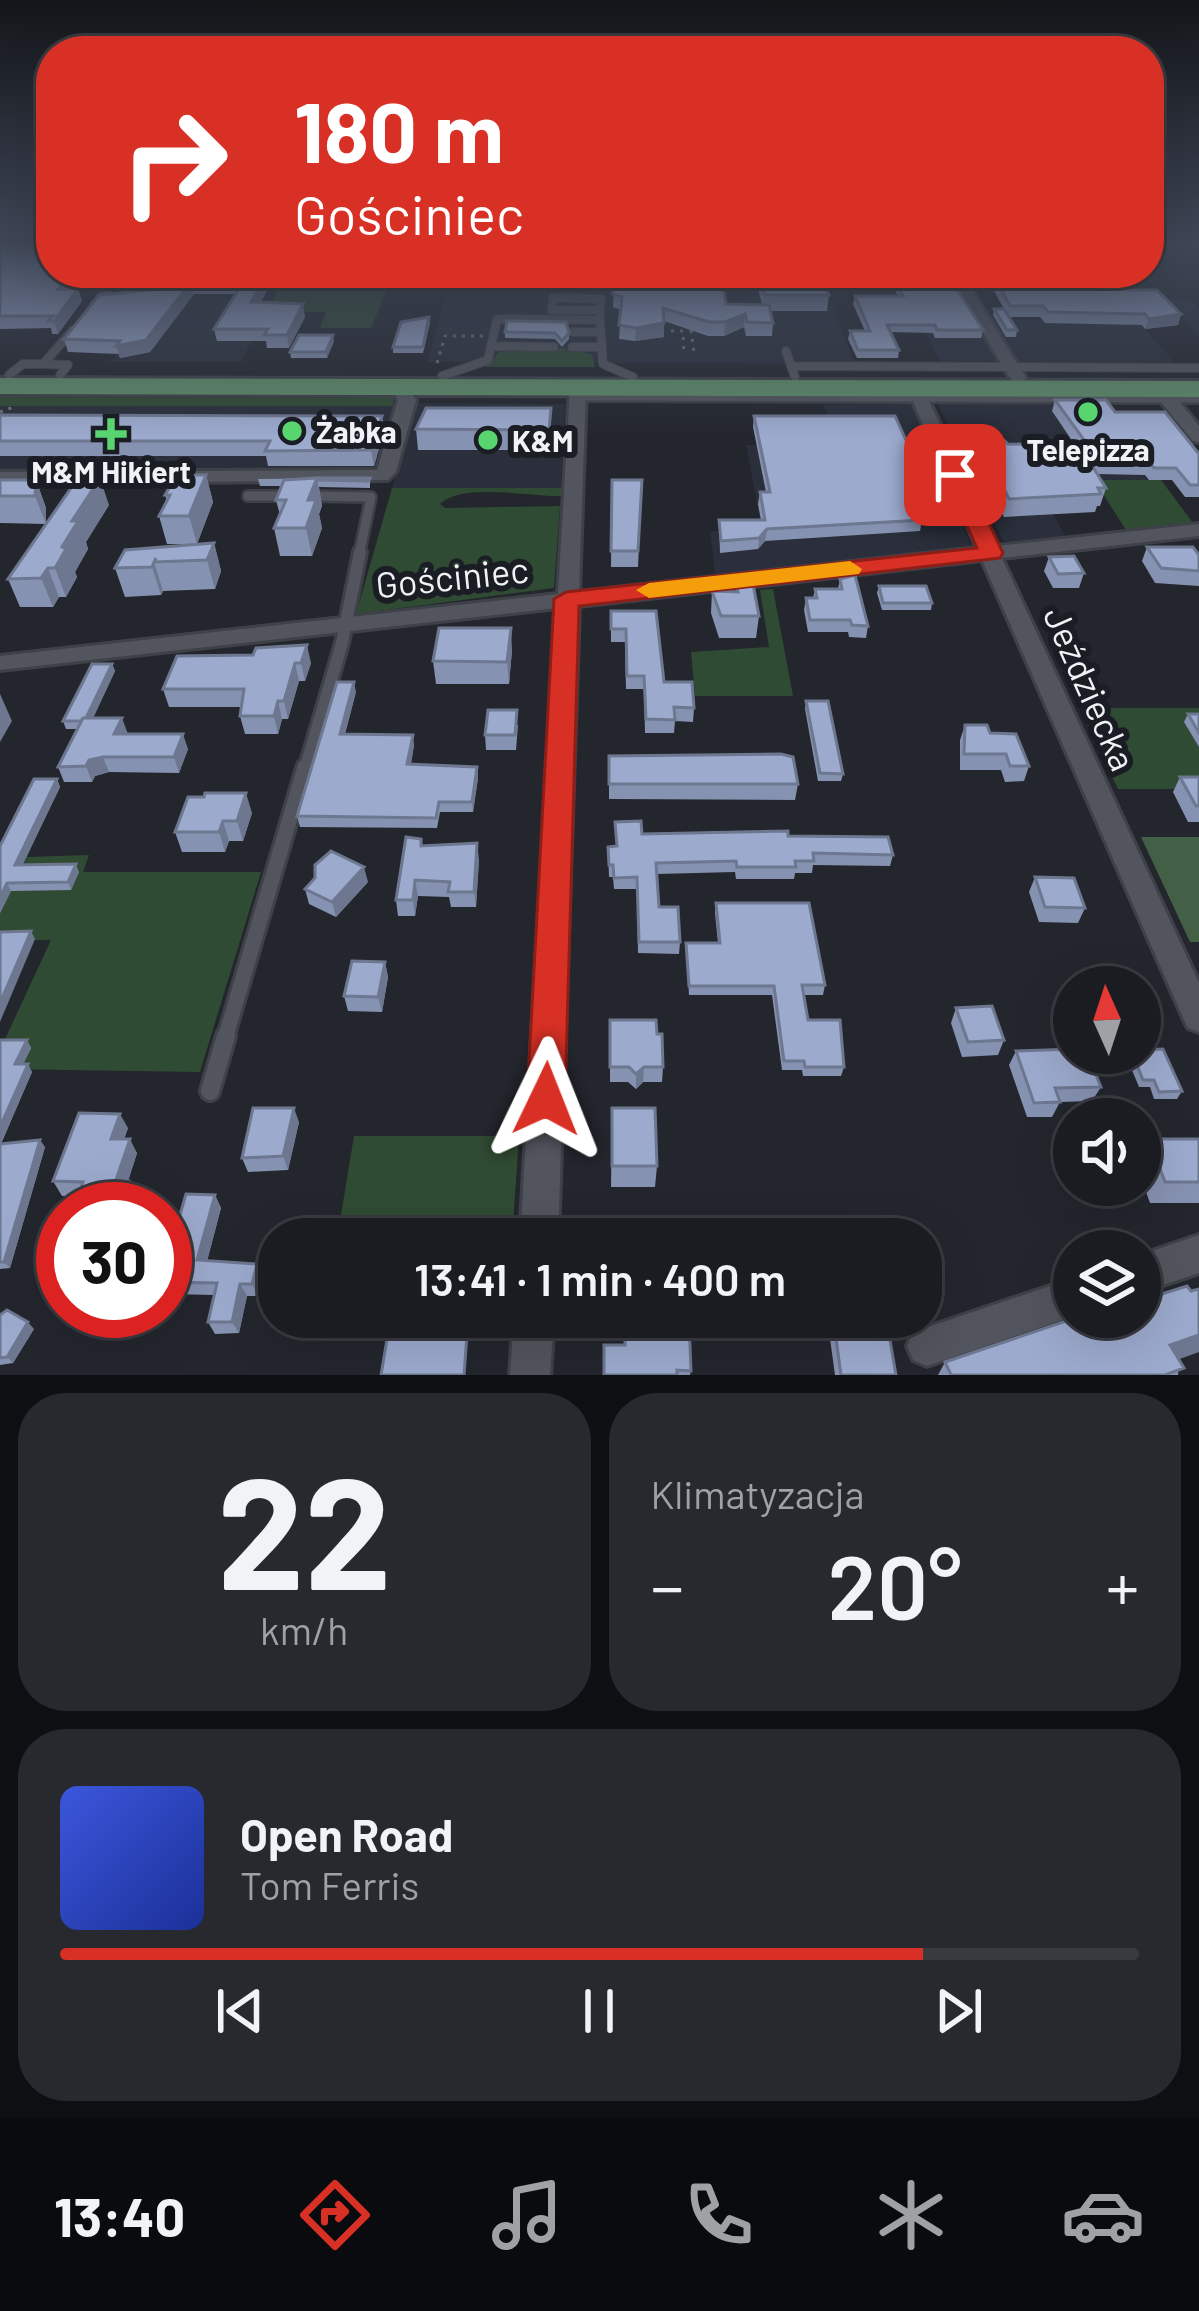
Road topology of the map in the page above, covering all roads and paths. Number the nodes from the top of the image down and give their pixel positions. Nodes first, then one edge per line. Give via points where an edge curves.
1 (95, 309) edge
2 (552, 309) edge
3 (601, 309) edge
4 (976, 309) edge
5 (600, 330) junction
6 (691, 330) edge
7 (671, 331) dead end
8 (553, 333) junction
9 (494, 341) junction
10 (786, 351) dead end
11 (684, 352) dead end
12 (694, 352) dead end
13 (1199, 368) edge
14 (51, 369) junction
15 (440, 370) junction
16 (793, 371) junction
17 (1015, 373) junction
18 (633, 376) junction
19 (1199, 378) edge
20 (3, 379) edge
21 (919, 383) junction
22 (399, 387) junction
23 (1199, 389) edge
24 (578, 392) junction
25 (1167, 398) junction
26 (1199, 398) edge
27 (1199, 437) edge
28 (942, 446) junction
29 (999, 446) edge
30 (0, 478) edge
31 (248, 496) dead end
32 (1199, 530) edge
33 (991, 553) junction
34 (566, 599) junction
35 (343, 624) junction
36 (0, 663) edge
37 (1199, 1018) edge
38 (210, 1091) dead end
39 (540, 1218) edge
40 (1199, 1254) edge
41 (1161, 1267) edge
42 (1053, 1304) edge
43 (533, 1338) edge
44 (928, 1346) dead end
45 (530, 1375) edge

1 - 14 lane
2 - 5 lane
3 - 5 lane
4 - 17 street
5 - 5 lane via 573,334
5 - 8 lane
5 - 18 lane via 605,367
6 - 12 path
7 - 11 path via 682,331
8 - 9 lane
8 - 9 lane via 497,320
9 - 15 lane via 484,364
9 - 15 path via 445,336
10 - 16 lane
13 - 17 lane
14 - 15 main road
14 - 20 main road
15 - 18 main road
16 - 18 main road
16 - 21 main road
17 - 19 main road
17 - 21 main road
20 - 22 main road
21 - 23 main road
21 - 24 main road
21 - 25 lane
21 - 28 street, Jeździecka
22 - 24 main road
22 - 30 street via 408,397 387,472 370,478
24 - 34 street
25 - 26 lane
25 - 27 street
28 - 29 lane
28 - 33 street, Jeździecka
31 - 35 lane via 371,496
32 - 33 street, Gościniec
33 - 34 street, Gościniec
33 - 37 street, Jeździecka
34 - 35 street, Gościniec
34 - 39 street
35 - 36 street, Gościniec
35 - 38 lane
40 - 41 street
42 - 44 street
43 - 45 street

